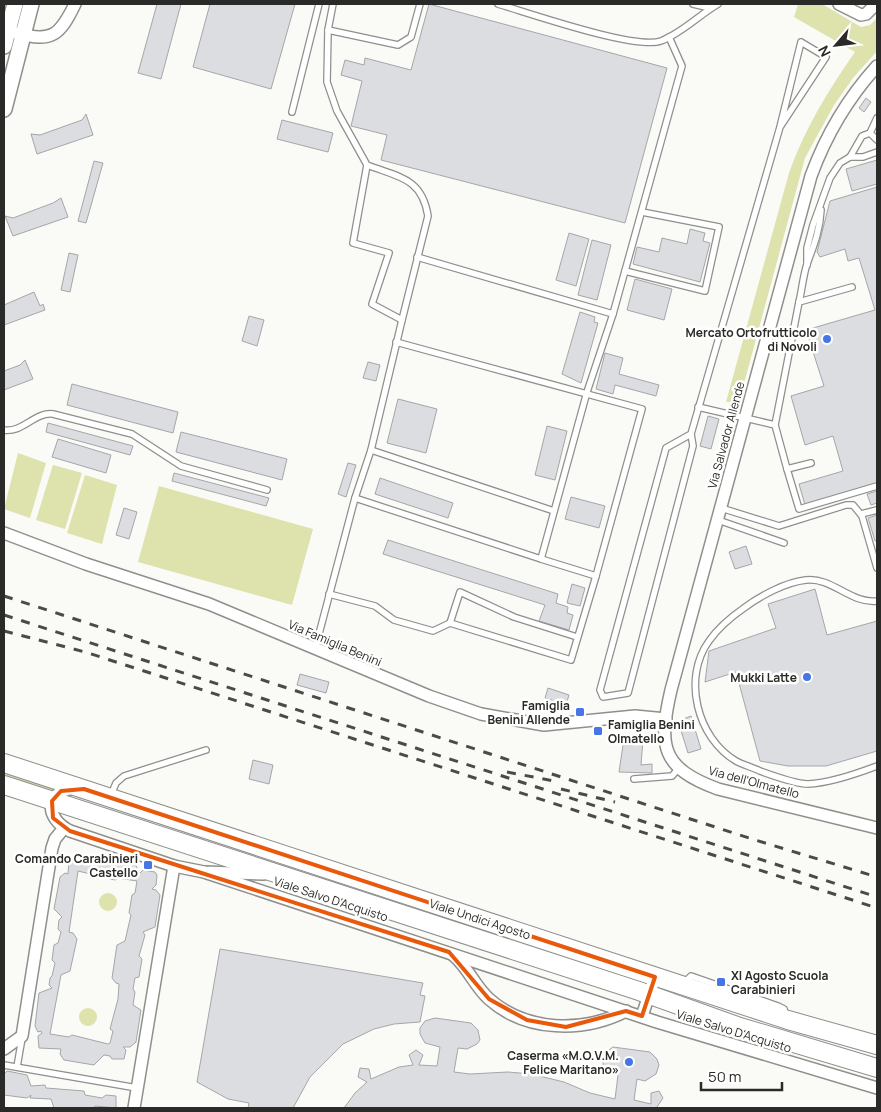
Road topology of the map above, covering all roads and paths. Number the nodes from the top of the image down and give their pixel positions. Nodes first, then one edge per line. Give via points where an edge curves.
1 (15, 4) edge
2 (31, 4) edge
3 (75, 4) edge
4 (319, 4) edge
5 (333, 4) edge
6 (420, 4) edge
7 (498, 4) edge
8 (693, 4) edge
9 (718, 4) edge
10 (839, 4) edge
11 (876, 4) edge
12 (710, 8) junction
13 (328, 30) junction
14 (8, 31) junction
15 (23, 35) junction
16 (669, 37) junction
17 (4, 46) edge
18 (877, 66) edge
19 (4, 109) edge
20 (292, 112) dead end
21 (877, 118) edge
22 (780, 127) junction
23 (870, 133) junction
24 (877, 140) edge
25 (877, 152) edge
26 (850, 157) junction
27 (367, 165) junction
28 (642, 212) junction
29 (417, 258) junction
30 (625, 271) junction
31 (852, 287) dead end
32 (799, 302) junction
33 (613, 314) junction
34 (402, 320) junction
35 (396, 342) junction
36 (587, 392) junction
37 (698, 407) junction
38 (744, 419) junction
39 (775, 425) junction
40 (4, 430) edge
41 (691, 434) junction
42 (371, 450) junction
43 (811, 462) dead end
44 (787, 469) junction
45 (877, 486) edge
46 (267, 490) dead end
47 (355, 498) junction
48 (721, 508) junction
49 (554, 510) junction
50 (877, 510) edge
51 (861, 514) junction
52 (718, 520) junction
53 (4, 533) edge
54 (784, 543) dead end
55 (875, 549) edge
56 (541, 559) junction
57 (877, 568) edge
58 (596, 576) junction
59 (329, 594) junction
60 (877, 601) edge
61 (450, 623) junction
62 (578, 637) junction
63 (315, 649) junction
64 (666, 719) junction
65 (206, 750) dead end
66 (4, 763) edge
67 (877, 766) edge
68 (679, 768) junction
69 (634, 779) dead end
70 (4, 785) edge
71 (84, 788) junction
72 (110, 797) junction
73 (52, 801) junction
74 (64, 828) junction
75 (877, 828) edge
76 (174, 866) junction
77 (204, 872) junction
78 (292, 879) junction
79 (448, 952) junction
80 (655, 977) junction
81 (649, 994) junction
82 (626, 1011) junction
83 (642, 1016) junction
84 (22, 1036) junction
85 (877, 1045) edge
86 (4, 1050) edge
87 (4, 1065) edge
88 (17, 1067) junction
89 (877, 1068) edge
90 (138, 1088) junction
91 (877, 1088) edge
92 (134, 1108) edge

1 - 14 main road
2 - 15 main road
3 - 15 street via 65,24 55,34 37,39
4 - 20 lane
5 - 13 lane
6 - 13 lane via 411,36 398,45
7 - 16 lane via 639,43 658,42
8 - 12 lane
9 - 12 lane
10 - 11 street via 864,15
12 - 16 lane
13 - 27 lane via 326,66 329,93
14 - 15 street
14 - 17 main road
15 - 19 main road
16 - 28 lane via 682,66
18 - 38 street, Via Salvador Allende via 845,106 817,160
21 - 23 lane
22 - 22 lane via 826,57 801,42 787,99
22 - 37 lane
23 - 24 lane
23 - 26 lane via 862,136
25 - 26 lane
26 - 32 lane via 835,169 812,225
27 - 29 lane via 407,179 422,194 428,216
27 - 34 lane via 353,243 389,253 372,304
28 - 30 lane
28 - 30 lane via 719,227 705,291
29 - 33 lane
29 - 34 lane
30 - 33 lane
31 - 32 lane
32 - 39 lane
33 - 36 lane
34 - 35 lane
35 - 36 lane
35 - 42 lane
36 - 49 lane
36 - 58 lane via 642,409
37 - 38 lane
37 - 41 lane
38 - 39 lane
38 - 48 street, Via Salvador Allende
39 - 44 lane
40 - 46 lane via 15,430 43,414 53,414 132,434 181,466
41 - 41 lane via 666,448 600,690 603,697 628,692 694,446
42 - 47 lane
42 - 49 lane
43 - 44 lane
44 - 45 lane via 799,509
47 - 56 lane
47 - 59 lane
48 - 51 lane via 779,526 846,505 853,505
48 - 52 street, Via Salvador Allende
49 - 56 lane
50 - 51 lane
51 - 55 lane
52 - 54 lane
52 - 64 street, Via Salvador Allende
53 - 63 street, Via Famiglia Benini via 209,604
55 - 57 lane
56 - 58 lane
58 - 62 lane
59 - 61 lane via 375,606 394,620 433,631
59 - 63 lane
60 - 67 lane via 853,596 826,582 806,580 761,595 731,618 708,642 697,667 696,693 700,718 719,748 736,761 767,774 806,784
61 - 62 lane via 571,660
61 - 62 lane via 460,592 514,617
63 - 64 street, Via Famiglia Benini via 466,710 497,718 544,725 635,716
64 - 68 street, Via dell'Olmatello via 666,747
65 - 72 lane via 124,776 116,783
66 - 71 main road, Viale Undici Agosto
68 - 69 lane via 672,776
68 - 75 street, Via dell'Olmatello via 718,789
70 - 73 main road, Viale Undici Agosto
71 - 72 main road, Viale Undici Agosto
71 - 73 street via 64,790
72 - 80 main road, Viale Undici Agosto
73 - 74 street via 53,818
73 - 78 main road, Viale Undici Agosto
74 - 76 street, Viale Undici Agosto
74 - 84 street via 54,839 52,848
76 - 77 street, Viale Undici Agosto
76 - 90 street
77 - 78 street, Viale Undici Agosto via 263,874
77 - 79 street, Viale Salvo D'Acquisto
78 - 81 main road, Viale Undici Agosto
79 - 82 street, Viale Salvo D'Acquisto
79 - 82 street, Viale Salvo D'Acquisto via 462,964 489,999 526,1020 550,1026 577,1026
80 - 81 street
80 - 85 main road, Viale Undici Agosto
81 - 83 street
81 - 89 main road, Viale Undici Agosto via 737,1026
82 - 83 street, Viale Salvo D'Acquisto
83 - 91 street, Viale Salvo D'Acquisto
84 - 86 street
84 - 88 lane
87 - 88 lane
88 - 90 lane
90 - 92 street

